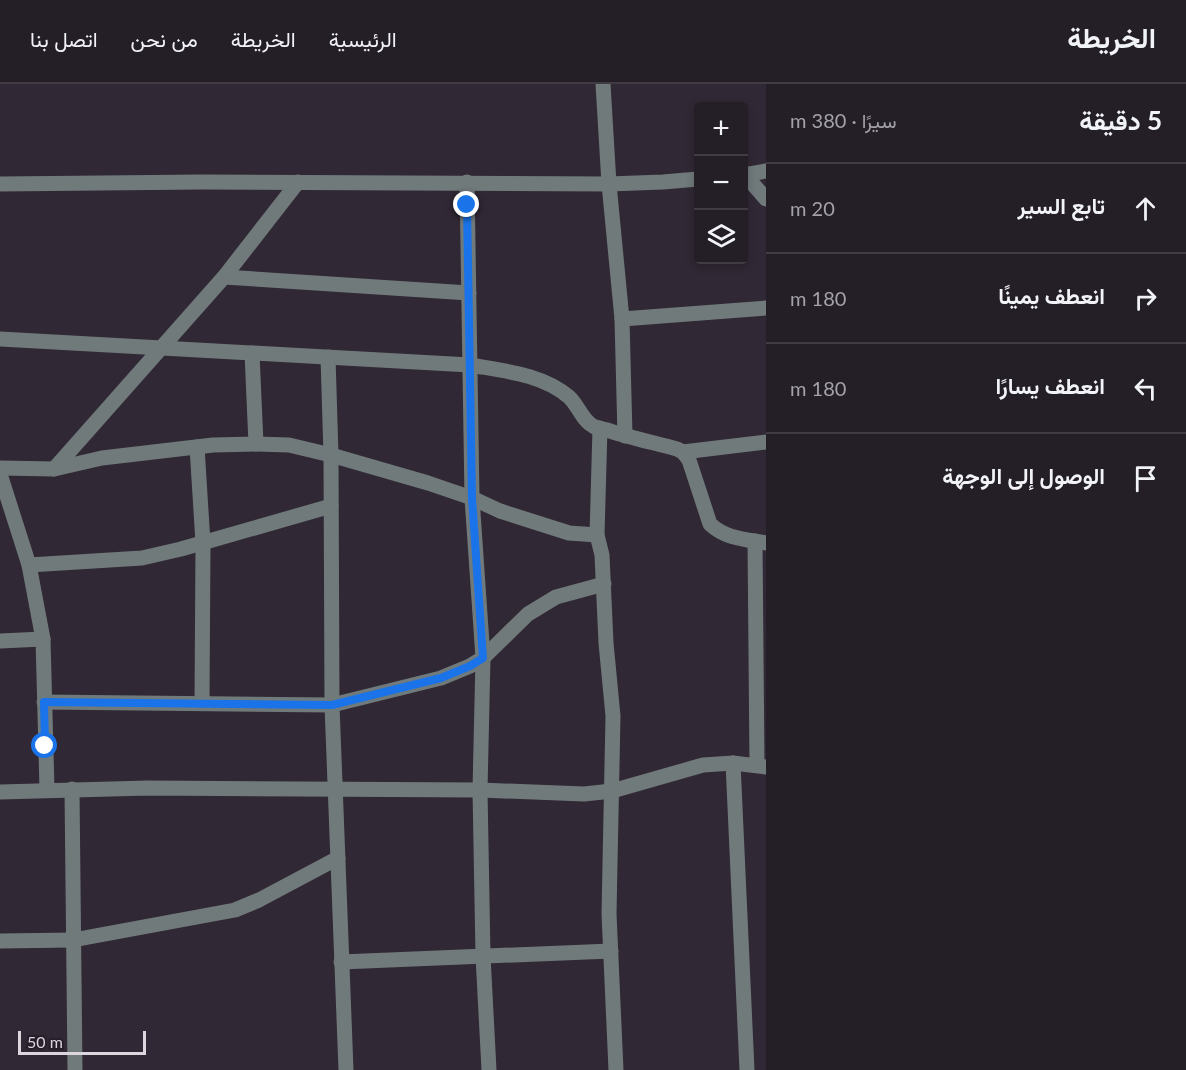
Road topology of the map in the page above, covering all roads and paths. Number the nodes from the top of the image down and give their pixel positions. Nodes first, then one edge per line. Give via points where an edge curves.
1 (603, 84) edge
2 (766, 171) edge
3 (748, 174) edge
4 (694, 179) edge
5 (748, 179) edge
6 (298, 182) junction
7 (467, 182) junction
8 (609, 183) junction
9 (0, 184) edge
10 (766, 199) edge
11 (224, 277) junction
12 (469, 293) junction
13 (766, 308) edge
14 (622, 319) junction
15 (0, 339) edge
16 (160, 348) junction
17 (252, 353) junction
18 (328, 357) junction
19 (470, 364) junction
20 (600, 428) junction
21 (625, 436) junction
22 (766, 442) edge
23 (256, 444) junction
24 (197, 447) junction
25 (683, 452) junction
26 (331, 455) junction
27 (0, 468) edge
28 (54, 469) junction
29 (0, 474) edge
30 (472, 498) junction
31 (331, 506) junction
32 (597, 535) junction
33 (760, 542) edge
34 (203, 543) junction
35 (29, 565) junction
36 (604, 584) junction
37 (43, 639) junction
38 (0, 641) edge
39 (483, 658) junction
40 (44, 702) junction
41 (202, 702) junction
42 (332, 705) junction
43 (733, 763) junction
44 (762, 766) edge
45 (47, 789) junction
46 (72, 789) junction
47 (336, 789) junction
48 (480, 790) junction
49 (612, 790) junction
50 (0, 792) edge
51 (338, 858) junction
52 (73, 940) junction
53 (0, 941) edge
54 (611, 951) junction
55 (483, 956) junction
56 (342, 962) junction
57 (75, 1070) edge
58 (346, 1070) edge
59 (489, 1070) edge
60 (616, 1070) edge
61 (747, 1070) edge

1 - 8 street
2 - 3 street
4 - 8 street
5 - 10 street
6 - 7 street
6 - 9 street
6 - 11 street
7 - 8 street
7 - 12 street
8 - 14 street
11 - 12 street
11 - 16 street
12 - 19 street
13 - 14 street
14 - 21 street
15 - 16 street
16 - 17 street
16 - 28 street
17 - 18 street
17 - 23 street
18 - 19 street
18 - 26 street
19 - 20 street via 537,379 558,389 572,399 589,423
19 - 30 street
20 - 21 street
20 - 32 street
21 - 25 street
22 - 25 street
23 - 24 street
23 - 26 street via 289,445
24 - 28 street via 102,458
24 - 34 street
25 - 33 street via 710,524 732,538
26 - 30 street
26 - 31 street
27 - 28 street
29 - 35 street
30 - 32 street via 569,533
30 - 39 street
31 - 34 street
31 - 42 street
32 - 36 street
33 - 44 street
34 - 35 street via 142,558
34 - 41 street
35 - 37 street
36 - 39 street via 556,597 528,614
36 - 49 street
37 - 38 street
37 - 40 street
39 - 42 street via 441,678
39 - 48 street
40 - 41 street
40 - 45 street
41 - 42 street
42 - 47 street
43 - 44 street
43 - 49 street via 703,765
43 - 61 street
45 - 46 street
45 - 50 street
46 - 47 street
46 - 52 street
47 - 48 street
47 - 51 street
48 - 49 street via 584,794
48 - 55 street
49 - 54 street
51 - 52 street via 235,910
51 - 56 street
52 - 53 street
52 - 57 street
54 - 55 street
54 - 60 street
55 - 56 street
55 - 59 street
56 - 58 street

